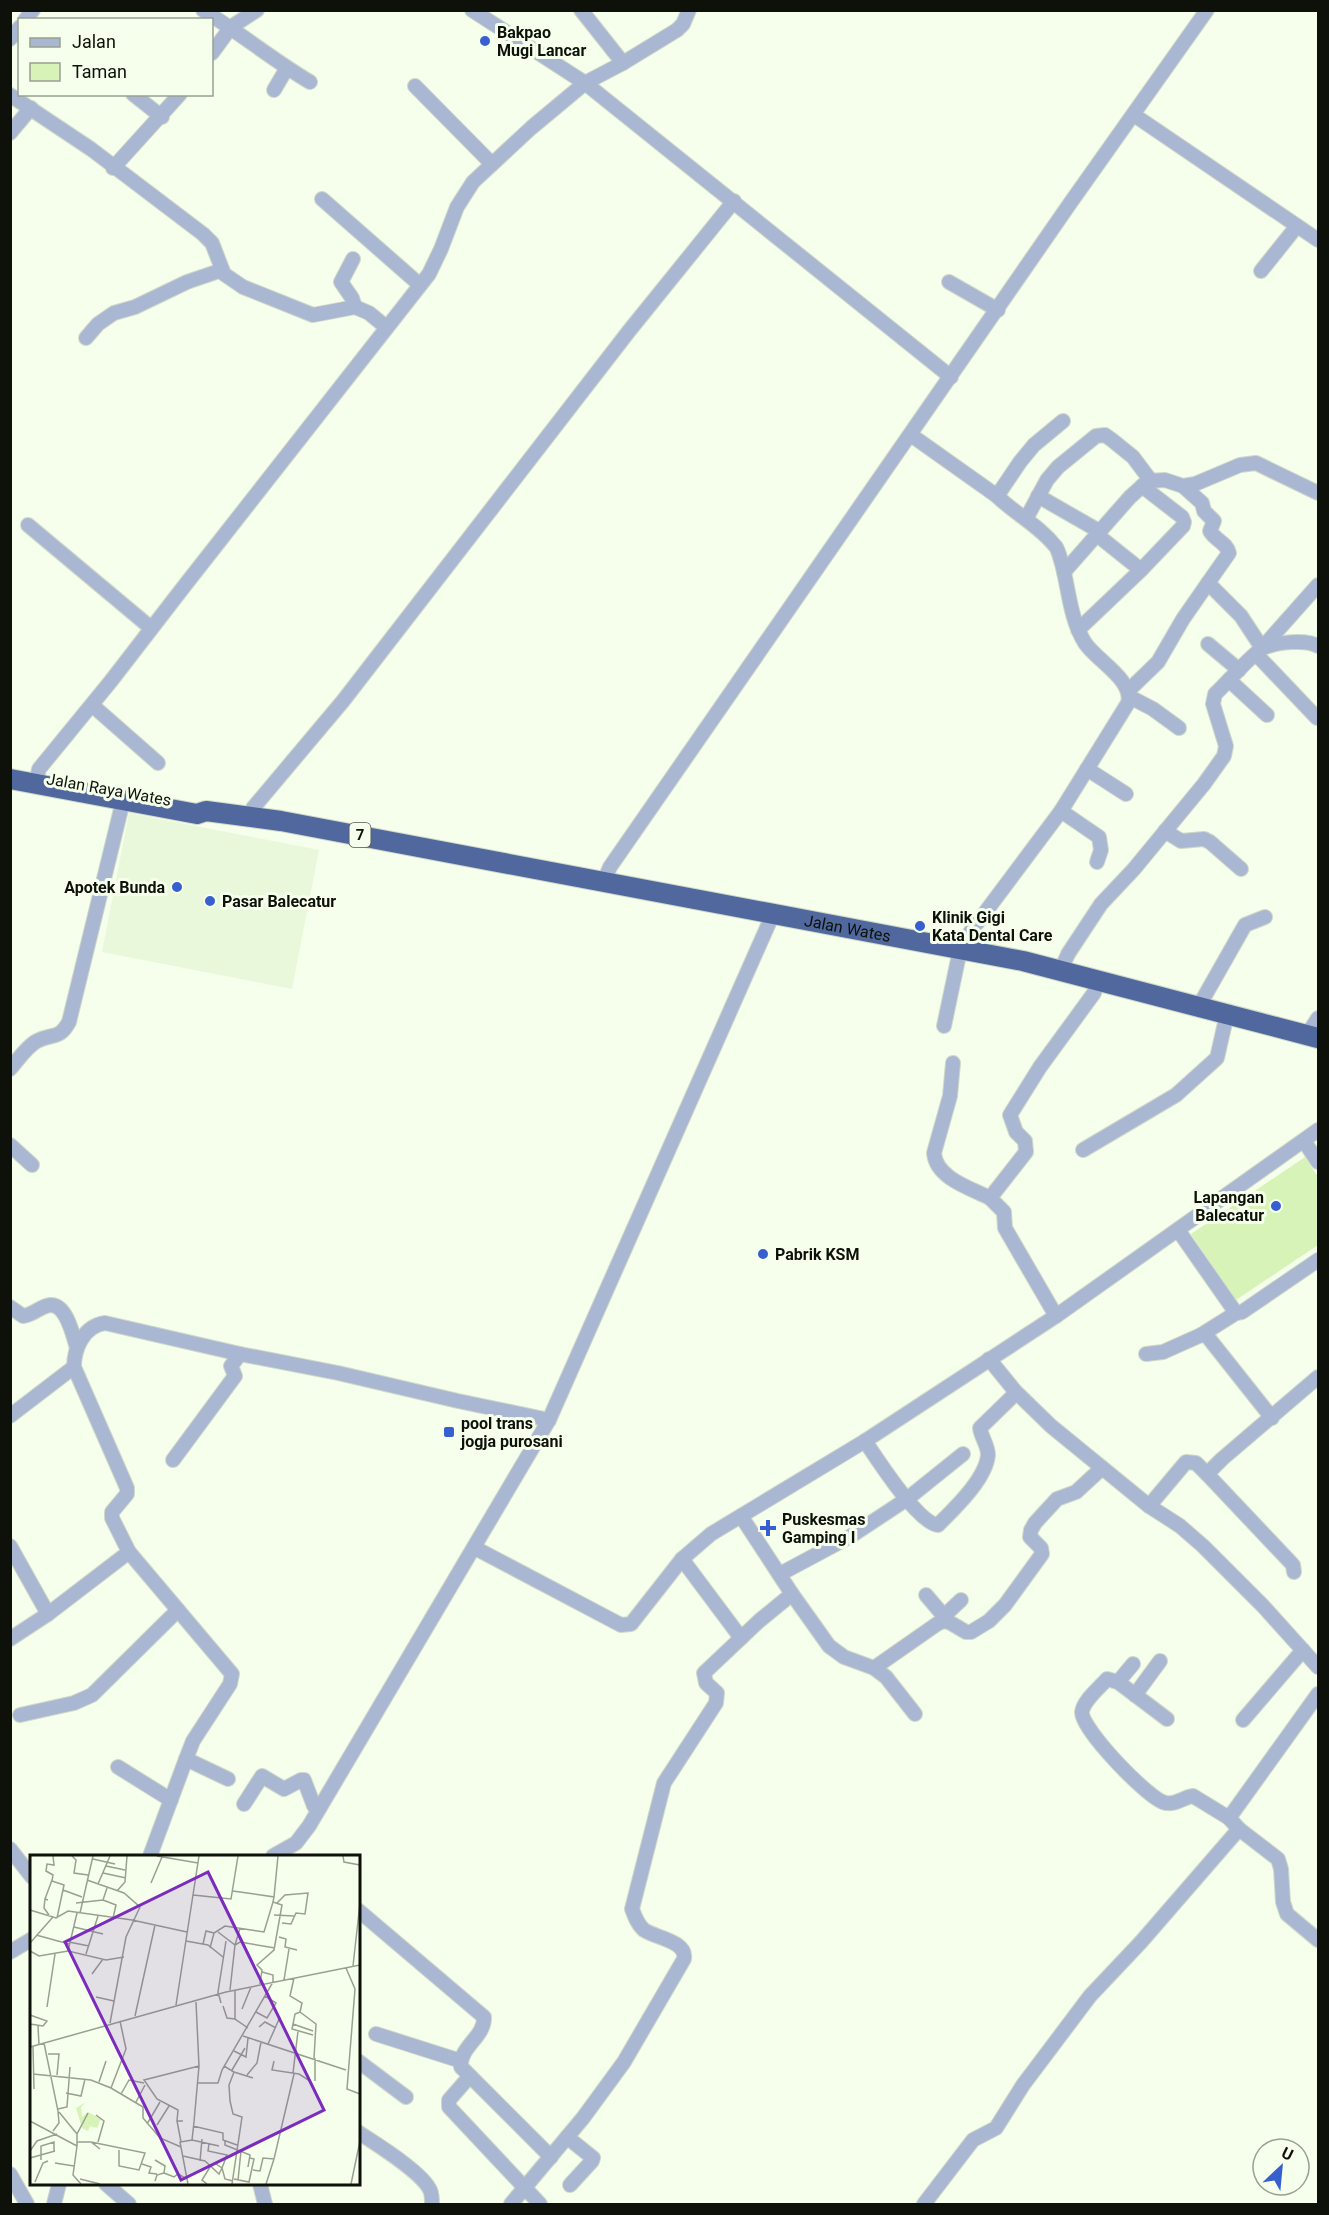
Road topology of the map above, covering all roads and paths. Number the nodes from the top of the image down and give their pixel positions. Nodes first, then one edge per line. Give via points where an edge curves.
1 (203, 10) edge
2 (257, 10) edge
3 (472, 10) edge
4 (581, 10) edge
5 (689, 10) edge
6 (1207, 10) edge
7 (231, 27) junction
8 (213, 52) edge
9 (623, 63) junction
10 (287, 68) junction
11 (310, 82) dead end
12 (585, 83) junction
13 (415, 86) dead end
14 (274, 90) dead end
15 (10, 95) edge
16 (136, 96) edge
17 (178, 96) edge
18 (31, 108) junction
19 (1134, 115) junction
20 (162, 117) junction
21 (10, 133) edge
22 (492, 164) junction
23 (113, 168) junction
24 (322, 199) dead end
25 (734, 201) junction
26 (1297, 226) junction
27 (1318, 240) edge
28 (353, 259) dead end
29 (222, 270) junction
30 (1261, 271) dead end
31 (950, 282) dead end
32 (420, 285) junction
33 (355, 307) junction
34 (998, 310) junction
35 (386, 327) junction
36 (86, 338) dead end
37 (951, 377) junction
38 (1063, 421) dead end
39 (911, 435) junction
40 (1147, 483) junction
41 (1183, 486) junction
42 (1318, 493) edge
43 (997, 496) junction
44 (1038, 496) junction
45 (1026, 519) junction
46 (28, 525) dead end
47 (1098, 532) junction
48 (1141, 570) junction
49 (1064, 572) junction
50 (1208, 583) junction
51 (1318, 585) edge
52 (151, 628) junction
53 (1078, 630) junction
54 (1208, 644) dead end
55 (1318, 646) edge
56 (1259, 651) junction
57 (1234, 675) junction
58 (1129, 694) junction
59 (92, 705) junction
60 (1268, 715) dead end
61 (1317, 718) dead end
62 (1179, 728) dead end
63 (158, 764) dead end
64 (1087, 769) junction
65 (10, 772) edge
66 (10, 779) edge
67 (37, 780) junction
68 (1126, 794) dead end
69 (123, 801) junction
70 (206, 811) junction
71 (1060, 811) junction
72 (250, 816) junction
73 (1165, 831) junction
74 (1097, 862) dead end
75 (514, 864) joint
76 (1241, 869) dead end
77 (604, 881) junction
78 (773, 914) junction
79 (1265, 917) dead end
80 (960, 950) junction
81 (1061, 970) junction
82 (1099, 980) junction
83 (1199, 1006) junction
84 (1227, 1014) junction
85 (1318, 1018) edge
86 (944, 1026) dead end
87 (1313, 1037) edge
88 (953, 1063) dead end
89 (10, 1069) edge
90 (1318, 1130) edge
91 (1304, 1141) junction
92 (10, 1145) edge
93 (1083, 1150) dead end
94 (1318, 1162) edge
95 (32, 1165) dead end
96 (990, 1198) junction
97 (1178, 1230) junction
98 (1318, 1260) edge
99 (10, 1307) edge
100 (1236, 1313) junction
101 (1056, 1316) junction
102 (1202, 1335) junction
103 (77, 1348) junction
104 (240, 1354) junction
105 (1146, 1354) dead end
106 (989, 1359) junction
107 (74, 1367) junction
108 (1317, 1383) edge
109 (1016, 1393) junction
110 (10, 1416) edge
111 (1272, 1418) junction
112 (549, 1420) junction
113 (865, 1441) junction
114 (963, 1454) dead end
115 (173, 1460) dead end
116 (1102, 1468) junction
117 (1208, 1474) junction
118 (907, 1499) junction
119 (1149, 1506) junction
120 (741, 1516) junction
121 (10, 1546) edge
122 (475, 1548) junction
123 (129, 1552) junction
124 (682, 1559) junction
125 (1294, 1572) dead end
126 (780, 1574) junction
127 (792, 1594) junction
128 (926, 1595) dead end
129 (961, 1599) dead end
130 (178, 1610) junction
131 (48, 1614) junction
132 (946, 1619) junction
133 (741, 1638) junction
134 (10, 1639) edge
135 (1303, 1650) junction
136 (1160, 1661) dead end
137 (1133, 1664) dead end
138 (1318, 1667) edge
139 (874, 1668) junction
140 (1118, 1682) junction
141 (1318, 1694) edge
142 (1135, 1695) junction
143 (915, 1714) dead end
144 (20, 1715) dead end
145 (1167, 1719) dead end
146 (1243, 1720) dead end
147 (186, 1759) junction
148 (118, 1767) dead end
149 (228, 1779) dead end
150 (171, 1800) junction
151 (244, 1804) dead end
152 (320, 1806) junction
153 (1229, 1818) junction
154 (1239, 1829) junction
155 (10, 1848) edge
156 (151, 1855) edge
157 (282, 1855) edge
158 (30, 1874) edge
159 (360, 1912) edge
160 (30, 1940) edge
161 (1318, 1940) edge
162 (10, 1952) edge
163 (376, 2034) dead end
164 (460, 2061) junction
165 (360, 2062) edge
166 (470, 2076) junction
167 (406, 2097) dead end
168 (360, 2133) edge
169 (567, 2138) junction
170 (551, 2157) junction
171 (10, 2174) edge
172 (59, 2185) edge
173 (107, 2185) edge
174 (260, 2185) edge
175 (570, 2185) dead end
176 (526, 2188) junction
177 (27, 2205) edge
178 (54, 2205) edge
179 (129, 2205) edge
180 (265, 2205) edge
181 (432, 2205) edge
182 (511, 2205) edge
183 (540, 2205) edge
184 (924, 2205) edge

1 - 7 street
2 - 7 street
3 - 12 street
4 - 9 street
5 - 9 street via 676,30
6 - 19 street
7 - 8 street
7 - 10 street
9 - 12 street
10 - 11 street
10 - 14 street
12 - 22 street
12 - 25 street
13 - 22 street
15 - 18 street
16 - 20 street
17 - 20 street
18 - 21 street
18 - 23 street
19 - 26 street
19 - 34 street
20 - 23 street
22 - 32 street via 463,195 441,249
23 - 29 street via 203,234 212,243
24 - 32 street
25 - 37 street
25 - 72 street
26 - 27 street
26 - 30 street
28 - 33 street via 341,282
29 - 33 street via 243,287 299,311 320,315
29 - 36 street via 114,313
31 - 34 street
32 - 35 street
33 - 35 street
34 - 37 street
35 - 52 street
37 - 39 street
38 - 43 street via 1034,446
39 - 43 street
39 - 77 street
40 - 41 street via 1166,480
40 - 44 street via 1133,457 1100,434 1058,467
40 - 47 street
40 - 48 street via 1184,522
41 - 42 street via 1256,463
41 - 50 street via 1202,503 1214,521 1212,535 1228,548
43 - 45 street
44 - 45 street
44 - 47 street
45 - 49 street via 1058,549
46 - 52 street
47 - 48 street
47 - 49 street
48 - 53 street
49 - 53 street
50 - 56 street via 1241,615
50 - 58 street via 1158,662
51 - 56 street
52 - 59 street
53 - 58 street via 1094,654 1125,683
54 - 57 street
55 - 56 street via 1301,641
56 - 57 street
56 - 61 street
57 - 60 street
57 - 73 street via 1213,698 1226,746 1224,756
58 - 62 street
58 - 64 street via 1128,703
59 - 63 street
59 - 67 street via 39,769
64 - 68 street
64 - 71 street
65 - 67 highway, Jalan Raya Wates / 7
66 - 67 highway, Jalan Raya Wates
67 - 69 highway, Jalan Raya Wates
67 - 70 highway, Jalan Raya Wates / 7 via 199,805
69 - 70 highway, Jalan Raya Wates via 196,814
69 - 89 street via 66,1027 59,1035 31,1045
70 - 72 highway, Jalan Raya Wates / 7
71 - 74 street via 1099,837 1101,850
71 - 80 street
72 - 75 highway, Jalan Raya Wates / 7
73 - 76 street via 1180,841 1204,839
73 - 81 street via 1101,904
75 - 77 highway, Jalan Wates / 7
77 - 78 highway, Jalan Wates / 7
78 - 80 highway, Jalan Wates / 7
78 - 112 street
79 - 83 street via 1245,925
80 - 81 highway, Jalan Wates / 7
80 - 86 street
81 - 82 highway, Jalan Wates / 7
82 - 83 highway, Jalan Wates / 7
82 - 96 street via 1010,1115 1016,1132 1025,1141 1026,1152
83 - 84 highway, Jalan Wates / 7
84 - 87 highway, Jalan Wates / 7
84 - 93 street via 1217,1058 1176,1095
85 - 87 street
88 - 96 street via 935,1162 945,1174
90 - 91 street
91 - 94 street
91 - 97 street
92 - 95 street
96 - 101 street via 1004,1212 1005,1228
97 - 100 street
97 - 101 street
98 - 100 street
99 - 103 street via 23,1316 49,1305 57,1306 63,1310
100 - 102 street
101 - 106 street
102 - 105 street via 1163,1352
102 - 111 street via 1212,1340
103 - 104 street via 89,1329 105,1323
103 - 107 street
104 - 112 street
104 - 115 street via 231,1366 235,1376
106 - 109 street
106 - 113 street
107 - 110 street
107 - 123 street via 127,1488 127,1494 111,1515
108 - 111 street
109 - 116 street
109 - 118 street via 980,1428 987,1447 986,1462 973,1486 938,1525 931,1524
111 - 117 street
112 - 122 street
113 - 118 street
113 - 120 street
114 - 118 street
116 - 119 street
116 - 132 street via 1076,1492 1057,1499 1035,1523 1030,1537 1042,1554 998,1614 971,1632 964,1632
117 - 119 street via 1196,1463 1186,1462
117 - 125 street via 1293,1565
118 - 126 street via 851,1536
119 - 135 street via 1203,1546
120 - 124 street via 711,1534
120 - 126 street
121 - 131 street
122 - 124 street via 626,1626 638,1618
122 - 152 street
123 - 130 street
123 - 131 street
124 - 133 street
126 - 127 street
127 - 133 street
127 - 139 street via 829,1646 844,1657
128 - 132 street
129 - 132 street
130 - 144 street via 92,1695
130 - 147 street via 232,1677
131 - 134 street
132 - 139 street
133 - 169 street via 705,1673 706,1683 718,1698 664,1783 633,1909 643,1929 681,1948 684,1959 624,2062
135 - 138 street
135 - 146 street
136 - 142 street
137 - 140 street
139 - 143 street
140 - 142 street
140 - 153 street via 1107,1679 1083,1711 1086,1724 1108,1753 1159,1800 1170,1803 1193,1796
141 - 153 street
142 - 145 street
147 - 149 street
147 - 150 street
148 - 150 street
150 - 156 street
151 - 152 street via 262,1776 284,1789 304,1780 314,1806
152 - 157 street via 302,1836
153 - 154 street
154 - 161 street via 1278,1859 1287,1914
154 - 184 street via 1090,1996 996,2128 973,2140
155 - 158 street
159 - 164 street via 484,2016 482,2028
160 - 162 street
163 - 164 street
164 - 166 street
165 - 167 street
166 - 170 street
166 - 176 street via 449,2100 449,2107
168 - 181 street via 420,2178 429,2188
169 - 170 street
169 - 175 street via 593,2158
170 - 176 street
171 - 177 street
172 - 178 street
173 - 179 street
174 - 180 street
176 - 182 street
176 - 183 street

